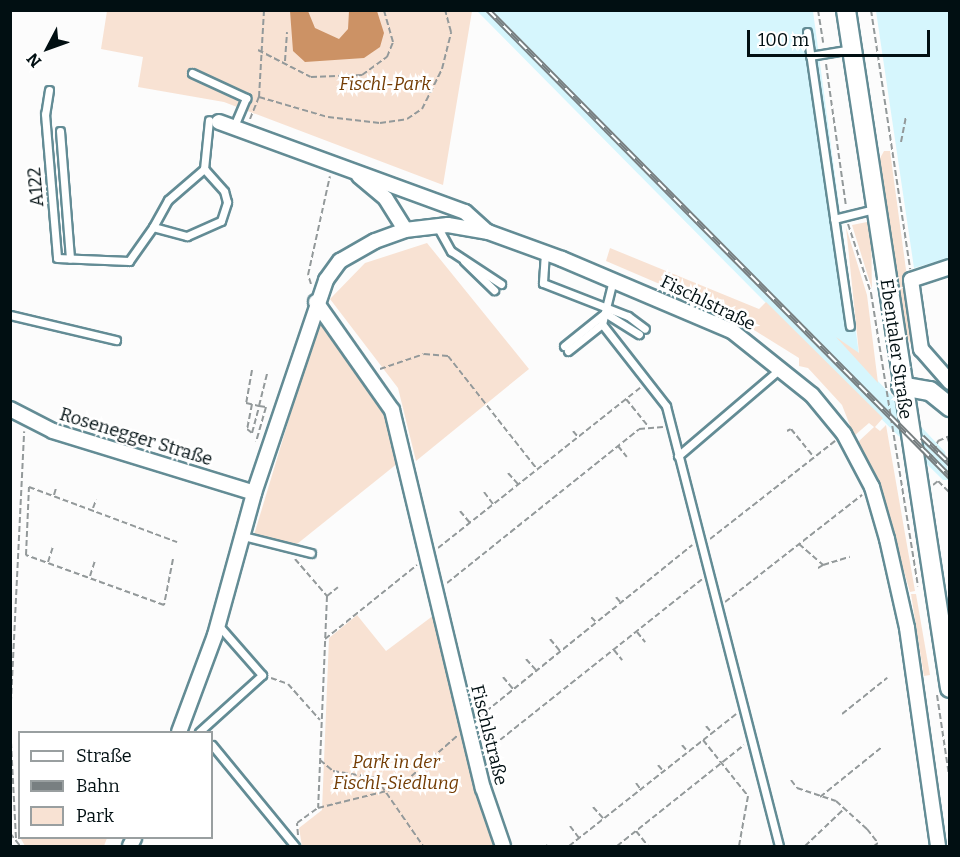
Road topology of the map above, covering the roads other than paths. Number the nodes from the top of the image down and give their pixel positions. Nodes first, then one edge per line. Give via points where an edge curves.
1 (846, 10) edge
2 (807, 33) dead end
3 (853, 49) junction
4 (810, 56) junction
5 (192, 73) dead end
6 (49, 90) dead end
7 (214, 121) joint
8 (241, 128) junction
9 (60, 131) dead end
10 (351, 168) junction
11 (204, 169) junction
12 (876, 208) junction
13 (834, 219) junction
14 (437, 226) junction
15 (153, 227) junction
16 (405, 230) junction
17 (488, 232) junction
18 (545, 253) junction
19 (460, 257) junction
20 (70, 259) junction
21 (950, 267) edge
22 (613, 279) junction
23 (501, 284) dead end
24 (494, 290) dead end
25 (316, 302) junction
26 (605, 310) junction
27 (10, 315) edge
28 (602, 324) junction
29 (850, 326) dead end
30 (642, 331) dead end
31 (116, 340) dead end
32 (782, 368) junction
33 (950, 382) edge
34 (901, 386) junction
35 (950, 407) edge
36 (10, 409) edge
37 (678, 456) junction
38 (254, 493) junction
39 (243, 536) junction
40 (311, 553) dead end
41 (218, 625) junction
42 (943, 688) edge
43 (179, 731) edge
44 (201, 731) edge
45 (213, 746) edge
46 (297, 846) edge
47 (503, 846) edge
48 (778, 846) edge
49 (938, 846) edge

1 - 3 main road, Ebentaler Straße
2 - 4 lane
3 - 4 lane
3 - 12 main road, Ebentaler Straße
4 - 13 lane
5 - 8 lane via 246,98
6 - 20 lane, A122 via 45,114 57,258
7 - 8 street
7 - 11 lane
8 - 10 street
9 - 20 lane, A122
10 - 16 street via 386,199
10 - 17 street via 465,212
11 - 15 lane via 168,200
11 - 15 lane via 224,191 227,202 221,221 186,236
12 - 13 lane
12 - 34 main road, Ebentaler Straße
13 - 29 lane
14 - 16 street, Fischlstraße
14 - 17 street, Fischlstraße
14 - 19 lane
15 - 20 lane via 129,261
16 - 25 street, Fischlstraße via 340,261
17 - 18 street, Fischlstraße
18 - 22 street, Fischlstraße
18 - 26 lane via 543,283
19 - 23 lane
19 - 24 lane
21 - 33 street via 911,280 921,349
22 - 26 lane
22 - 32 street, Fischlstraße via 732,331
25 - 38 street, Fischlstraße
25 - 47 street, Fischlstraße via 392,410 439,589 476,759
26 - 28 lane
26 - 28 lane via 566,348
26 - 30 lane
27 - 31 lane
28 - 37 lane via 666,406
32 - 37 lane
32 - 49 street, Fischlstraße via 844,434 872,488 907,628
34 - 35 main road via 930,391
34 - 42 main road, Ebentaler Straße
36 - 38 street, Rosenegger Straße via 24,419
37 - 48 lane
38 - 39 street, Fischlstraße
39 - 40 lane
39 - 41 street, Fischlstraße
41 - 43 street, Fischlstraße
41 - 44 lane via 262,675
45 - 46 lane

